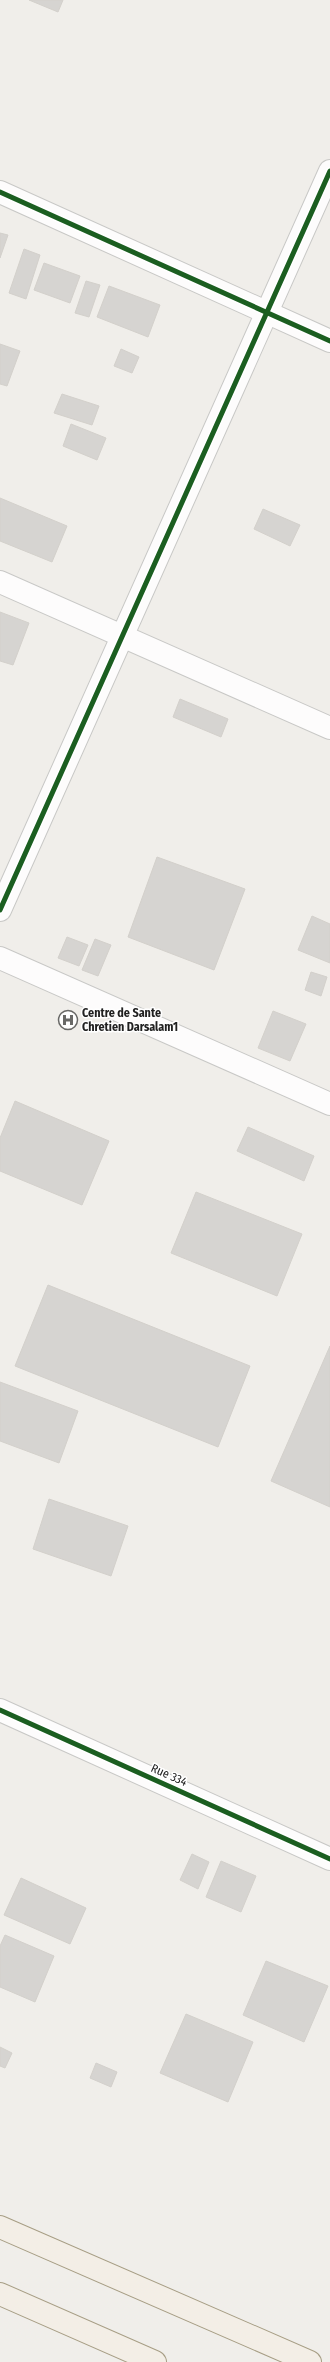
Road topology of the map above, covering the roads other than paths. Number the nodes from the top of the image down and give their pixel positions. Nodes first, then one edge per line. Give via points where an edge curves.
1 (330, 172) edge
2 (0, 192) edge
3 (267, 312) junction
4 (330, 341) edge
5 (0, 582) edge
6 (121, 637) junction
7 (330, 728) edge
8 (0, 910) edge
9 (0, 958) edge
10 (330, 1104) edge
11 (0, 1710) edge
12 (330, 1858) edge
13 (0, 2227) edge
14 (0, 2294) edge
15 (155, 2362) edge
16 (310, 2362) edge

1 - 3 street
2 - 3 street
3 - 4 street
3 - 6 street
5 - 6 street
6 - 7 street
6 - 8 street
9 - 10 street
11 - 12 street, Rue 334
13 - 16 main road
14 - 15 main road

